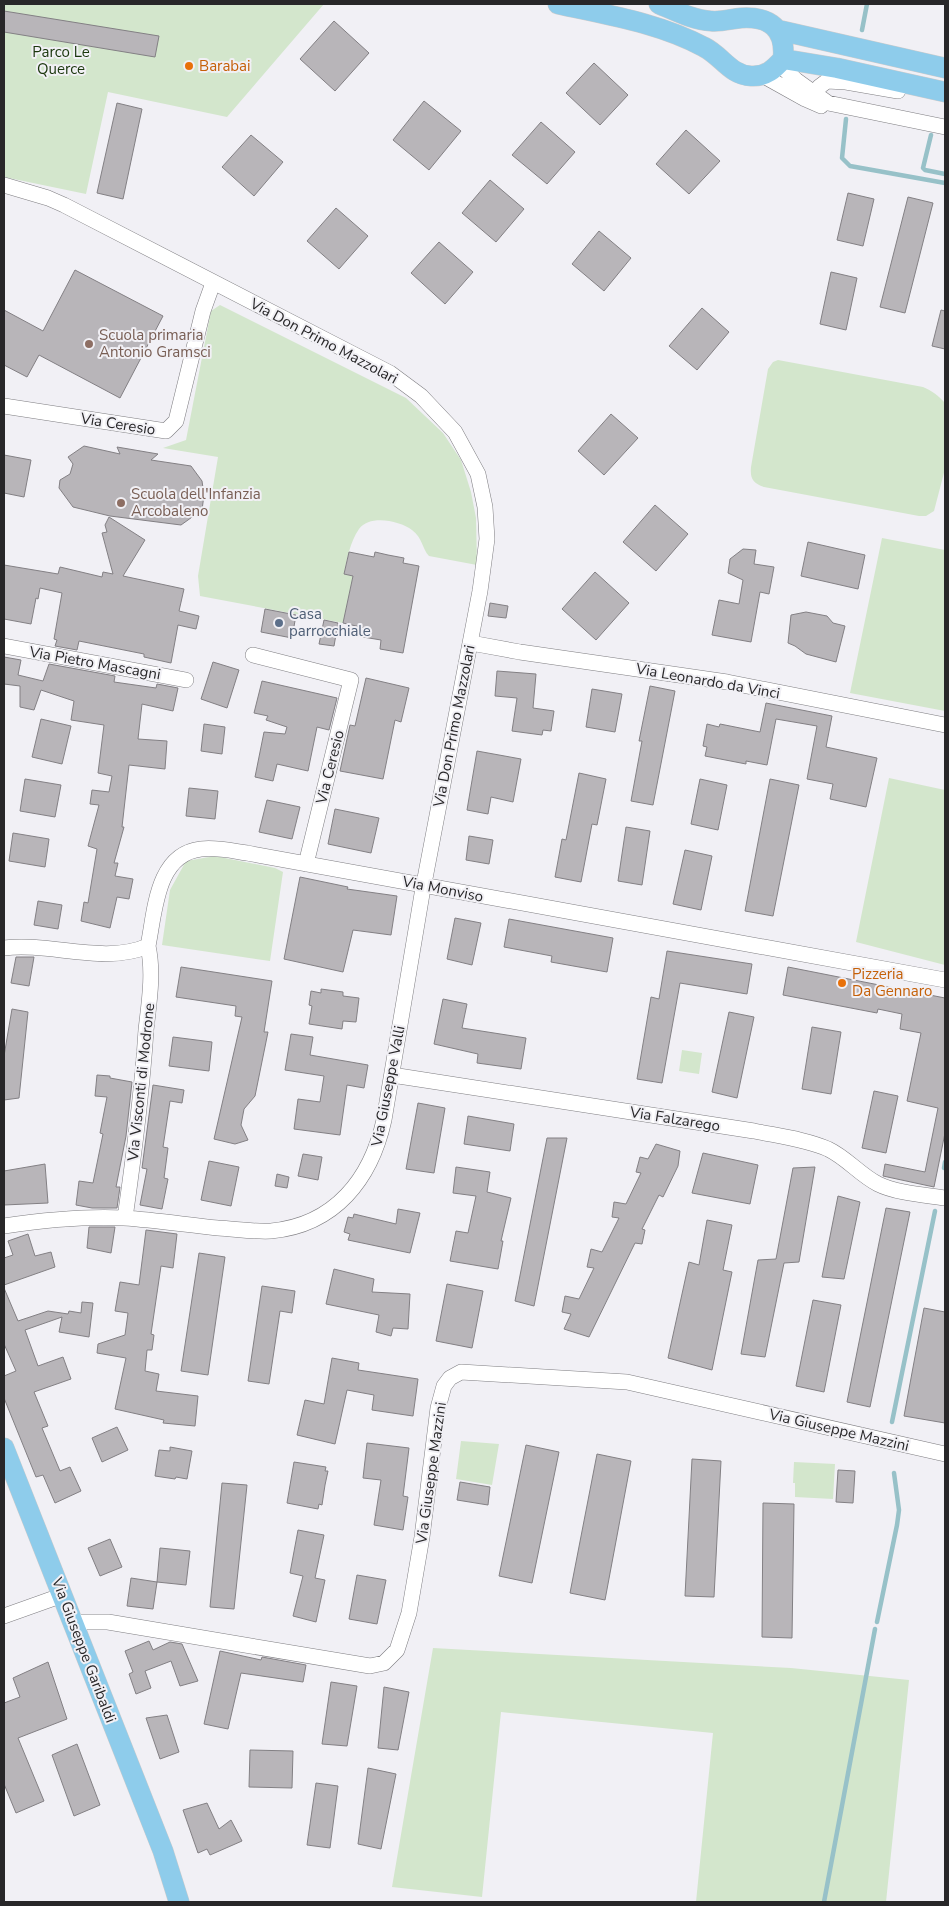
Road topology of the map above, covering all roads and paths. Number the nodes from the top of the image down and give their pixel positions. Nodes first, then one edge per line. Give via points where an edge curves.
1 (558, 4) edge
2 (659, 4) edge
3 (731, 20) junction
4 (778, 30) junction
5 (718, 56) junction
6 (781, 61) junction
7 (945, 68) edge
8 (762, 75) junction
9 (945, 92) edge
10 (817, 96) junction
11 (945, 99) edge
12 (842, 106) junction
13 (945, 127) edge
14 (4, 186) edge
15 (213, 283) junction
16 (4, 406) edge
17 (471, 643) junction
18 (4, 646) edge
19 (253, 655) dead end
20 (186, 680) dead end
21 (945, 725) edge
22 (306, 864) junction
23 (423, 886) junction
24 (148, 946) junction
25 (4, 948) edge
26 (945, 980) edge
27 (392, 1075) junction
28 (945, 1198) edge
29 (125, 1218) junction
30 (4, 1226) edge
31 (4, 1448) edge
32 (945, 1454) edge
33 (63, 1595) junction
34 (4, 1616) edge
35 (73, 1622) junction
36 (163, 1851) junction
37 (179, 1902) edge
38 (189, 1902) edge

1 - 5 main road via 658,27
2 - 3 main road via 710,21
3 - 4 main road via 757,19 772,24
3 - 5 main road via 720,30 716,42
4 - 6 main road via 783,40
4 - 7 main road
5 - 8 main road via 737,73
6 - 8 main road
6 - 9 main road via 850,70
6 - 10 street via 796,80
8 - 12 street via 822,107
10 - 11 street via 819,87 827,81
10 - 12 street
12 - 13 street
14 - 15 street, Via Don Primo Mazzolari via 56,201
15 - 16 street, Via Ceresio via 176,421 166,431
15 - 17 street, Via Don Primo Mazzolari via 390,373 421,396 455,432 478,474 485,507 487,539
17 - 21 street, Via Leonardo da Vinci via 727,682
17 - 23 street, Via Don Primo Mazzolari
18 - 20 street, Via Pietro Mascagni
19 - 22 street, Via Ceresio via 351,680
22 - 23 street, Via Monviso
22 - 24 street, Via Monviso via 223,849 190,851 171,865 163,877
23 - 26 street, Via Monviso
23 - 27 street, Via Giuseppe Valli
24 - 25 street via 113,953
24 - 29 street, Via Visconti di Modrone via 149,994 142,1096
27 - 28 street, Via Falzarego via 781,1137 828,1149 889,1188
27 - 29 street, Via Giuseppe Valli via 382,1132 372,1160 352,1190 320,1215 284,1229 258,1231
29 - 30 street, Via Giuseppe Valli via 70,1218
31 - 33 main road, Via Giuseppe Garibaldi
32 - 35 street, Via Giuseppe Mazzini via 627,1382 461,1372 444,1386 438,1408 409,1613 397,1650 384,1664 370,1666 108,1622
33 - 34 street
33 - 35 main road, Via Giuseppe Garibaldi
35 - 36 main road, Via Giuseppe Garibaldi
36 - 37 main road, Via Giuseppe Garibaldi
36 - 38 main road, Via Giuseppe Garibaldi

